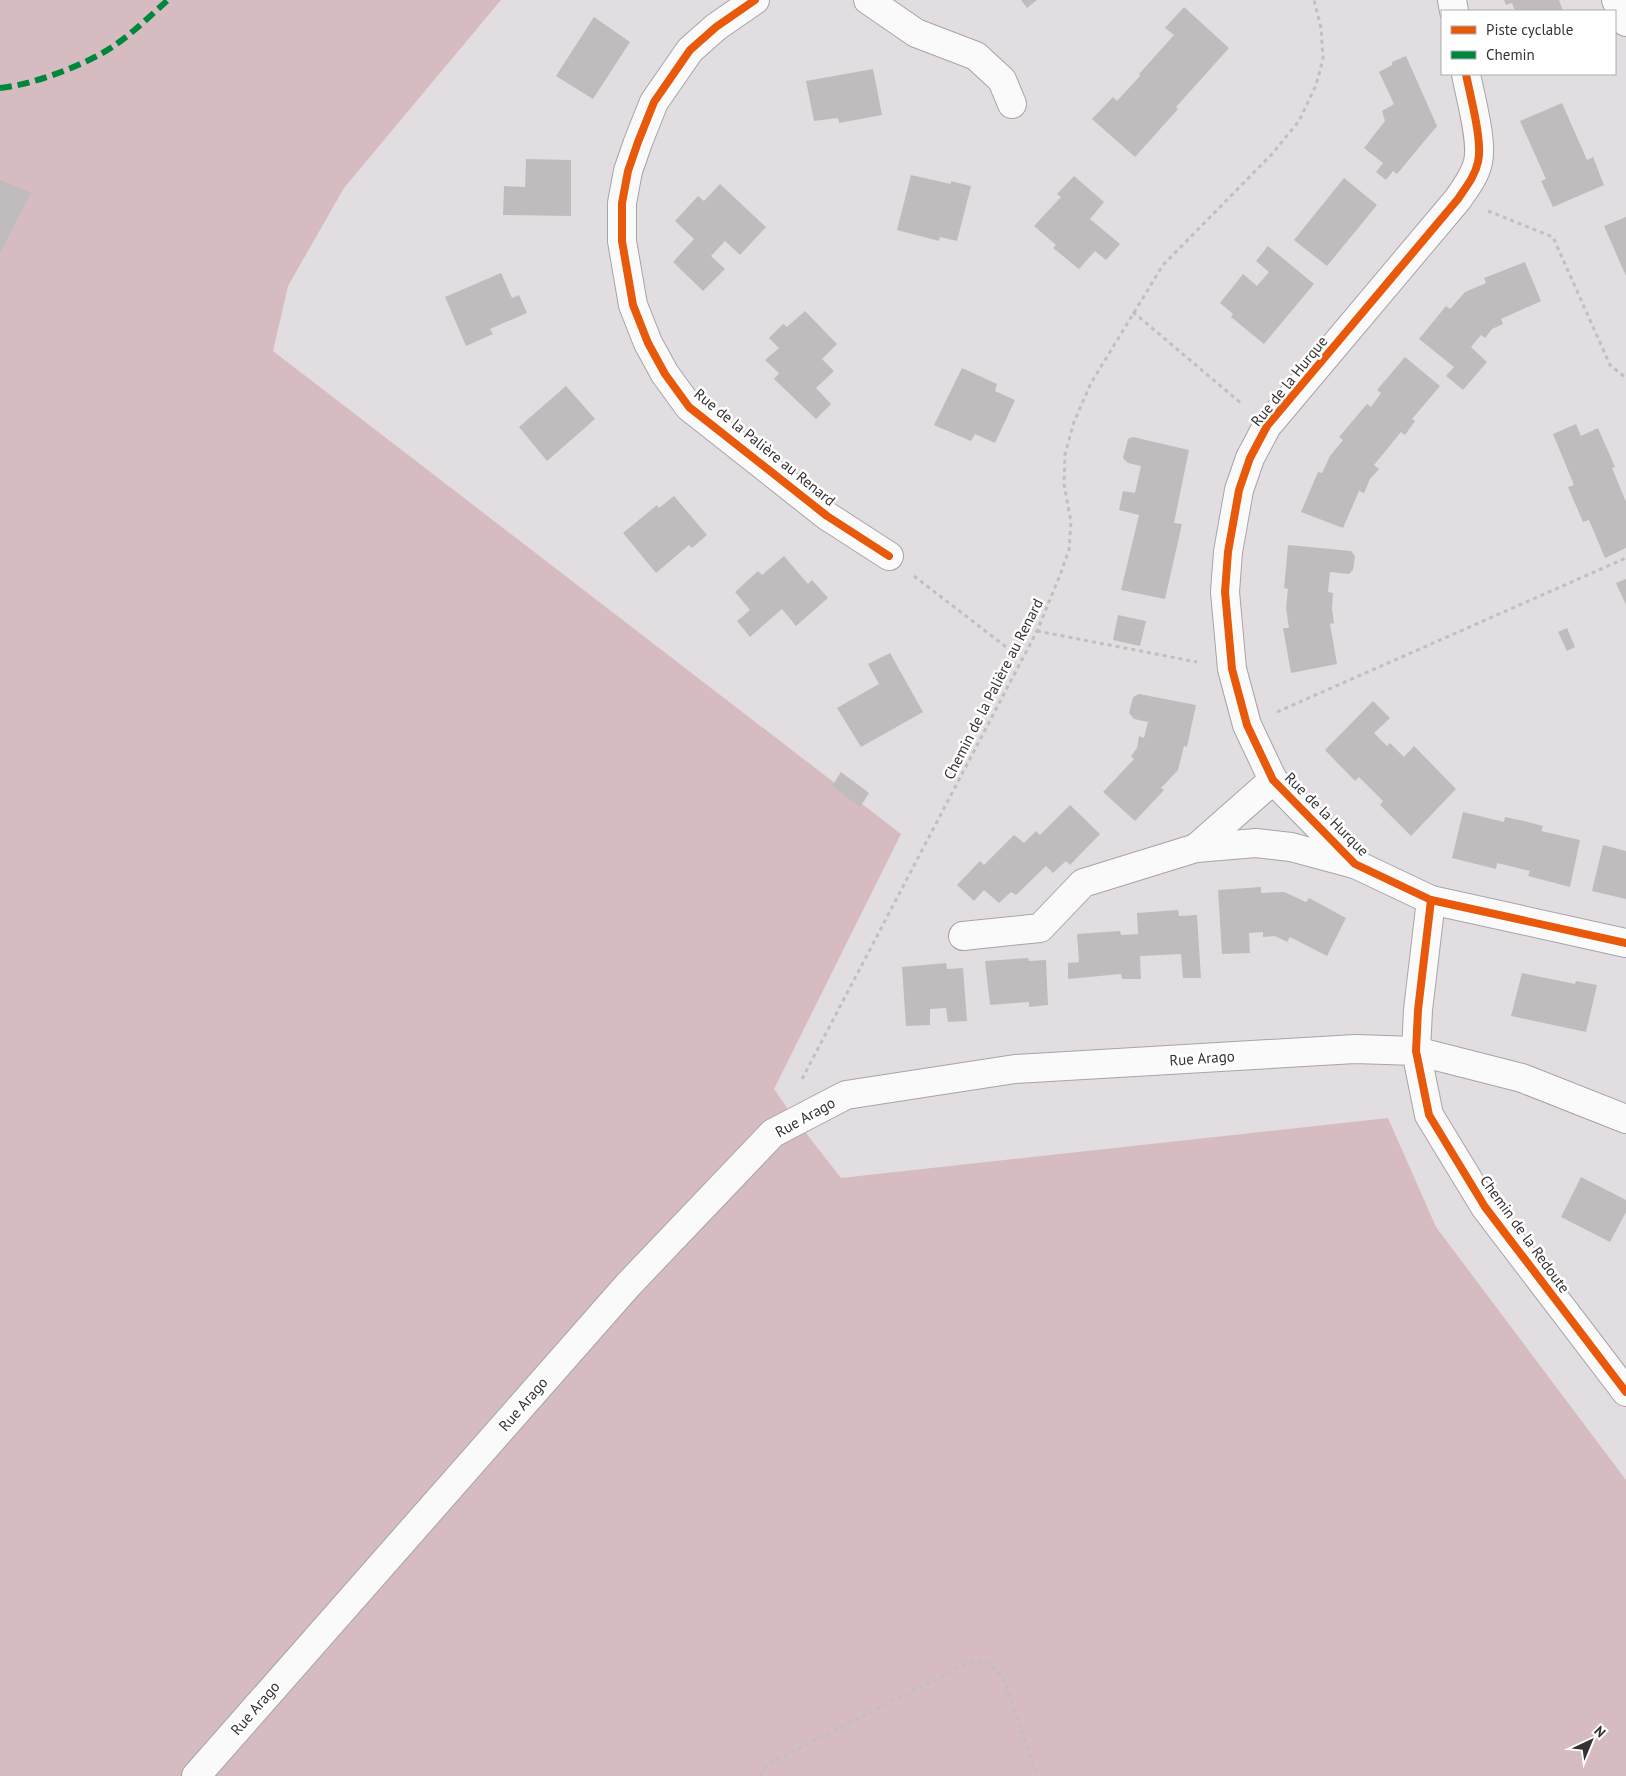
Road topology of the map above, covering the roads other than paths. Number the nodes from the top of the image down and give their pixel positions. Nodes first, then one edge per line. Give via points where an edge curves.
1 (755, 0) edge
2 (868, 0) edge
3 (1616, 0) edge
4 (1626, 22) edge
5 (1466, 75) edge
6 (1012, 104) dead end
7 (889, 556) road end
8 (1273, 780) junction
9 (1196, 848) junction
10 (1355, 864) junction
11 (1431, 900) junction
12 (963, 936) dead end
13 (1626, 943) edge
14 (1416, 1051) junction
15 (1626, 1119) edge
16 (1626, 1392) edge
17 (196, 1776) edge

1 - 7 street, Rue de la Palière au Renard via 690,50 654,102 638,142 622,203 622,242 633,305 665,374 689,407 827,516
2 - 6 street via 916,33 976,56 1002,80
3 - 4 street
5 - 8 street, Rue de la Hurque via 1478,140 1478,160 1471,179 1458,199 1267,426 1250,458 1239,490 1225,592 1232,668 1247,725
8 - 9 street, Rue de la Hurque
8 - 10 street, Rue de la Hurque
9 - 10 street, Rue de la Hurque via 1256,843 1291,847
9 - 12 street, Rue de la Hurque via 1084,883 1040,928
10 - 11 street, Rue de la Hurque
11 - 13 street, Rue de la Hurque
11 - 14 street
14 - 15 street, Rue Arago via 1522,1078
14 - 16 street, Chemin de la Redoute via 1429,1115 1480,1198
14 - 17 street, Rue Arago via 1355,1048 1015,1070 846,1095 773,1133 628,1285

